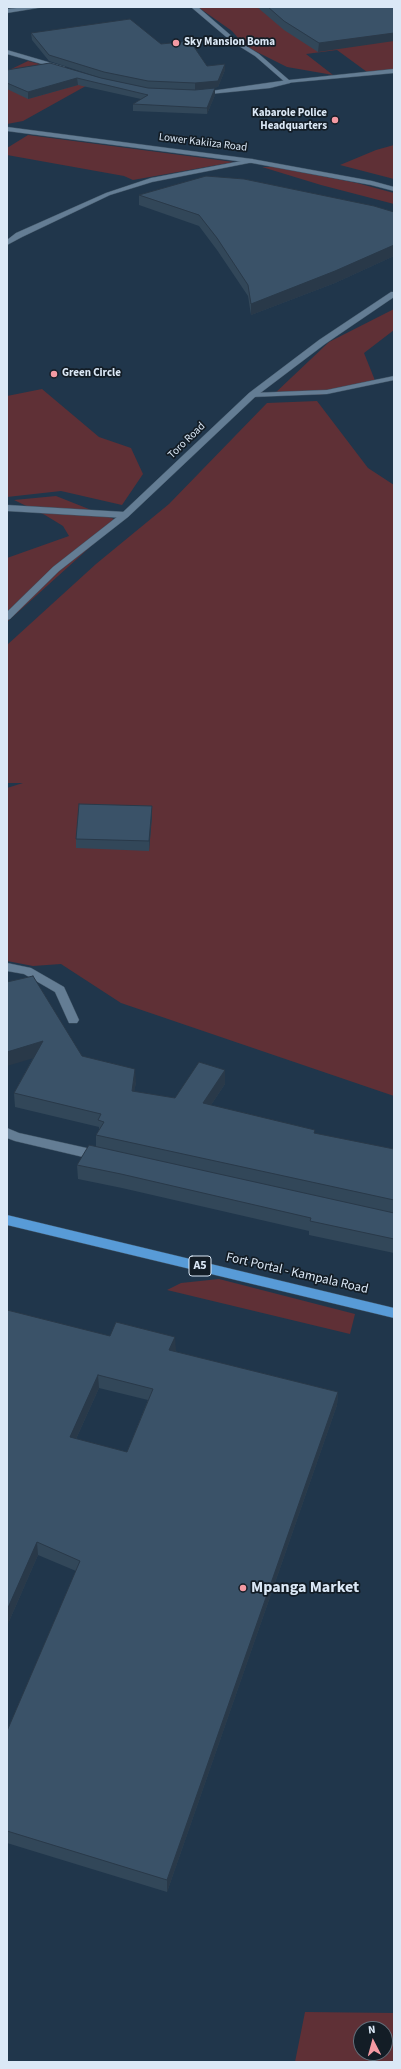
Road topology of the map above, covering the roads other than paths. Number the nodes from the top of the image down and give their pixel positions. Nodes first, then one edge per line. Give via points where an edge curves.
1 (41, 7) edge
2 (194, 7) edge
3 (7, 11) edge
4 (7, 52) edge
5 (67, 69) edge
6 (394, 71) edge
7 (288, 82) junction
8 (195, 93) edge
9 (7, 129) edge
10 (252, 161) junction
11 (394, 189) edge
12 (7, 243) edge
13 (394, 294) edge
14 (394, 378) edge
15 (252, 395) junction
16 (7, 508) edge
17 (125, 515) junction
18 (7, 616) edge
19 (7, 967) edge
20 (73, 1020) dead end
21 (7, 1132) edge
22 (112, 1158) edge
23 (7, 1220) edge
24 (394, 1313) edge

1 - 3 main road
2 - 7 main road
4 - 5 main road
6 - 7 main road
7 - 8 main road
9 - 10 main road, Lower Kakiiza Road
10 - 11 main road, Lower Kakiiza Road via 372,182
10 - 12 main road via 150,180 108,194
13 - 15 main road, Toro Road via 322,342
14 - 15 main road via 327,392
15 - 17 main road, Toro Road
16 - 17 main road
17 - 18 main road, Toro Road via 56,569
19 - 20 main road via 27,971 60,990
21 - 22 main road via 14,1137
23 - 24 highway, Fort Portal - Kampala Road / A5

